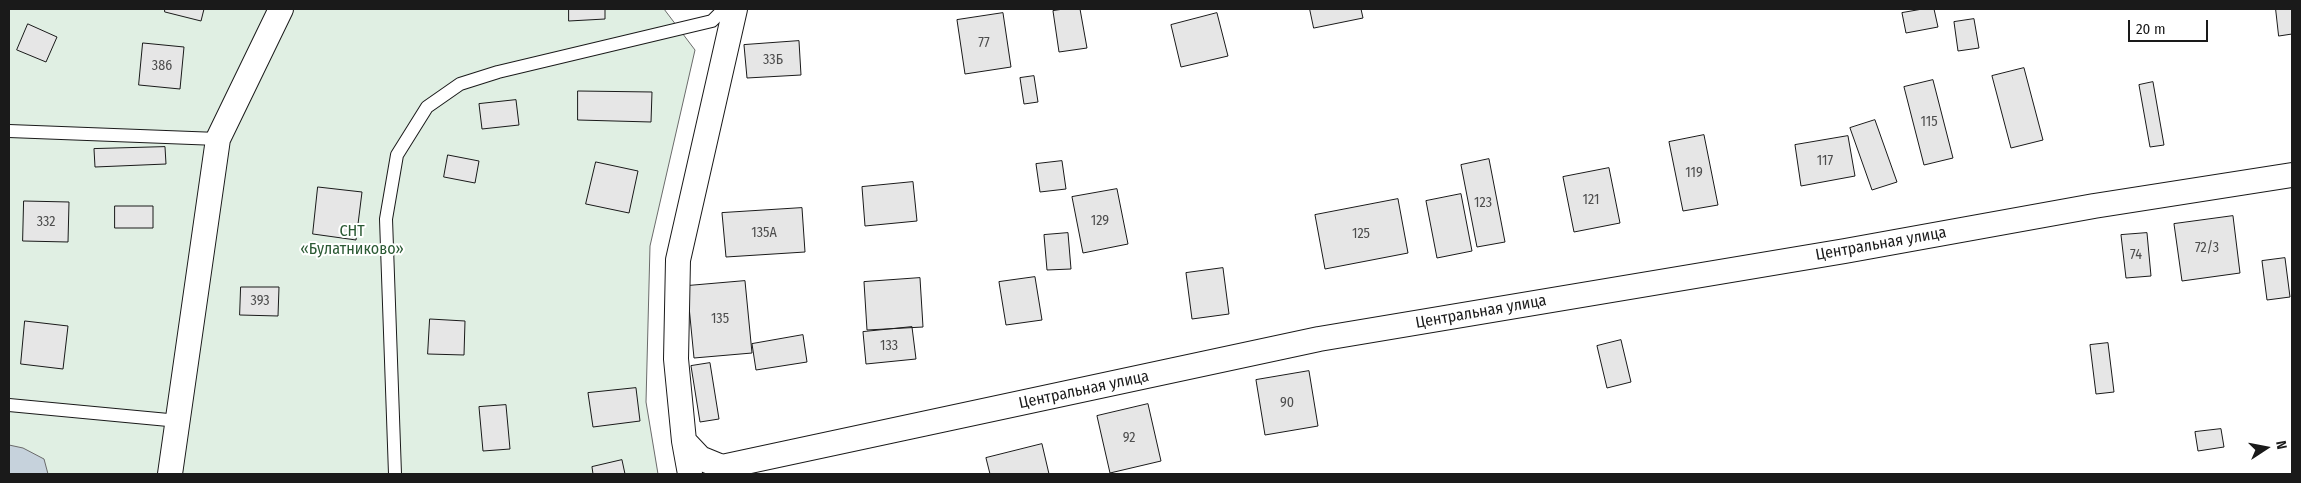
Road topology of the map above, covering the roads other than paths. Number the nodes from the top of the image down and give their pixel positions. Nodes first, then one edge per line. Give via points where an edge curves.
1 (281, 9) edge
2 (724, 9) edge
3 (735, 9) edge
4 (9, 130) edge
5 (218, 139) junction
6 (2292, 175) edge
7 (9, 406) edge
8 (179, 420) junction
9 (684, 441) junction
10 (170, 474) edge
11 (395, 474) edge
12 (690, 474) edge

1 - 5 street
2 - 11 lane via 712,21 460,84 427,107 397,155 386,219
3 - 9 street via 678,260 676,359
4 - 5 lane
5 - 8 street
6 - 9 street, Центральная улица via 1319,339 722,467 700,458
7 - 8 lane
8 - 10 street
9 - 12 street

